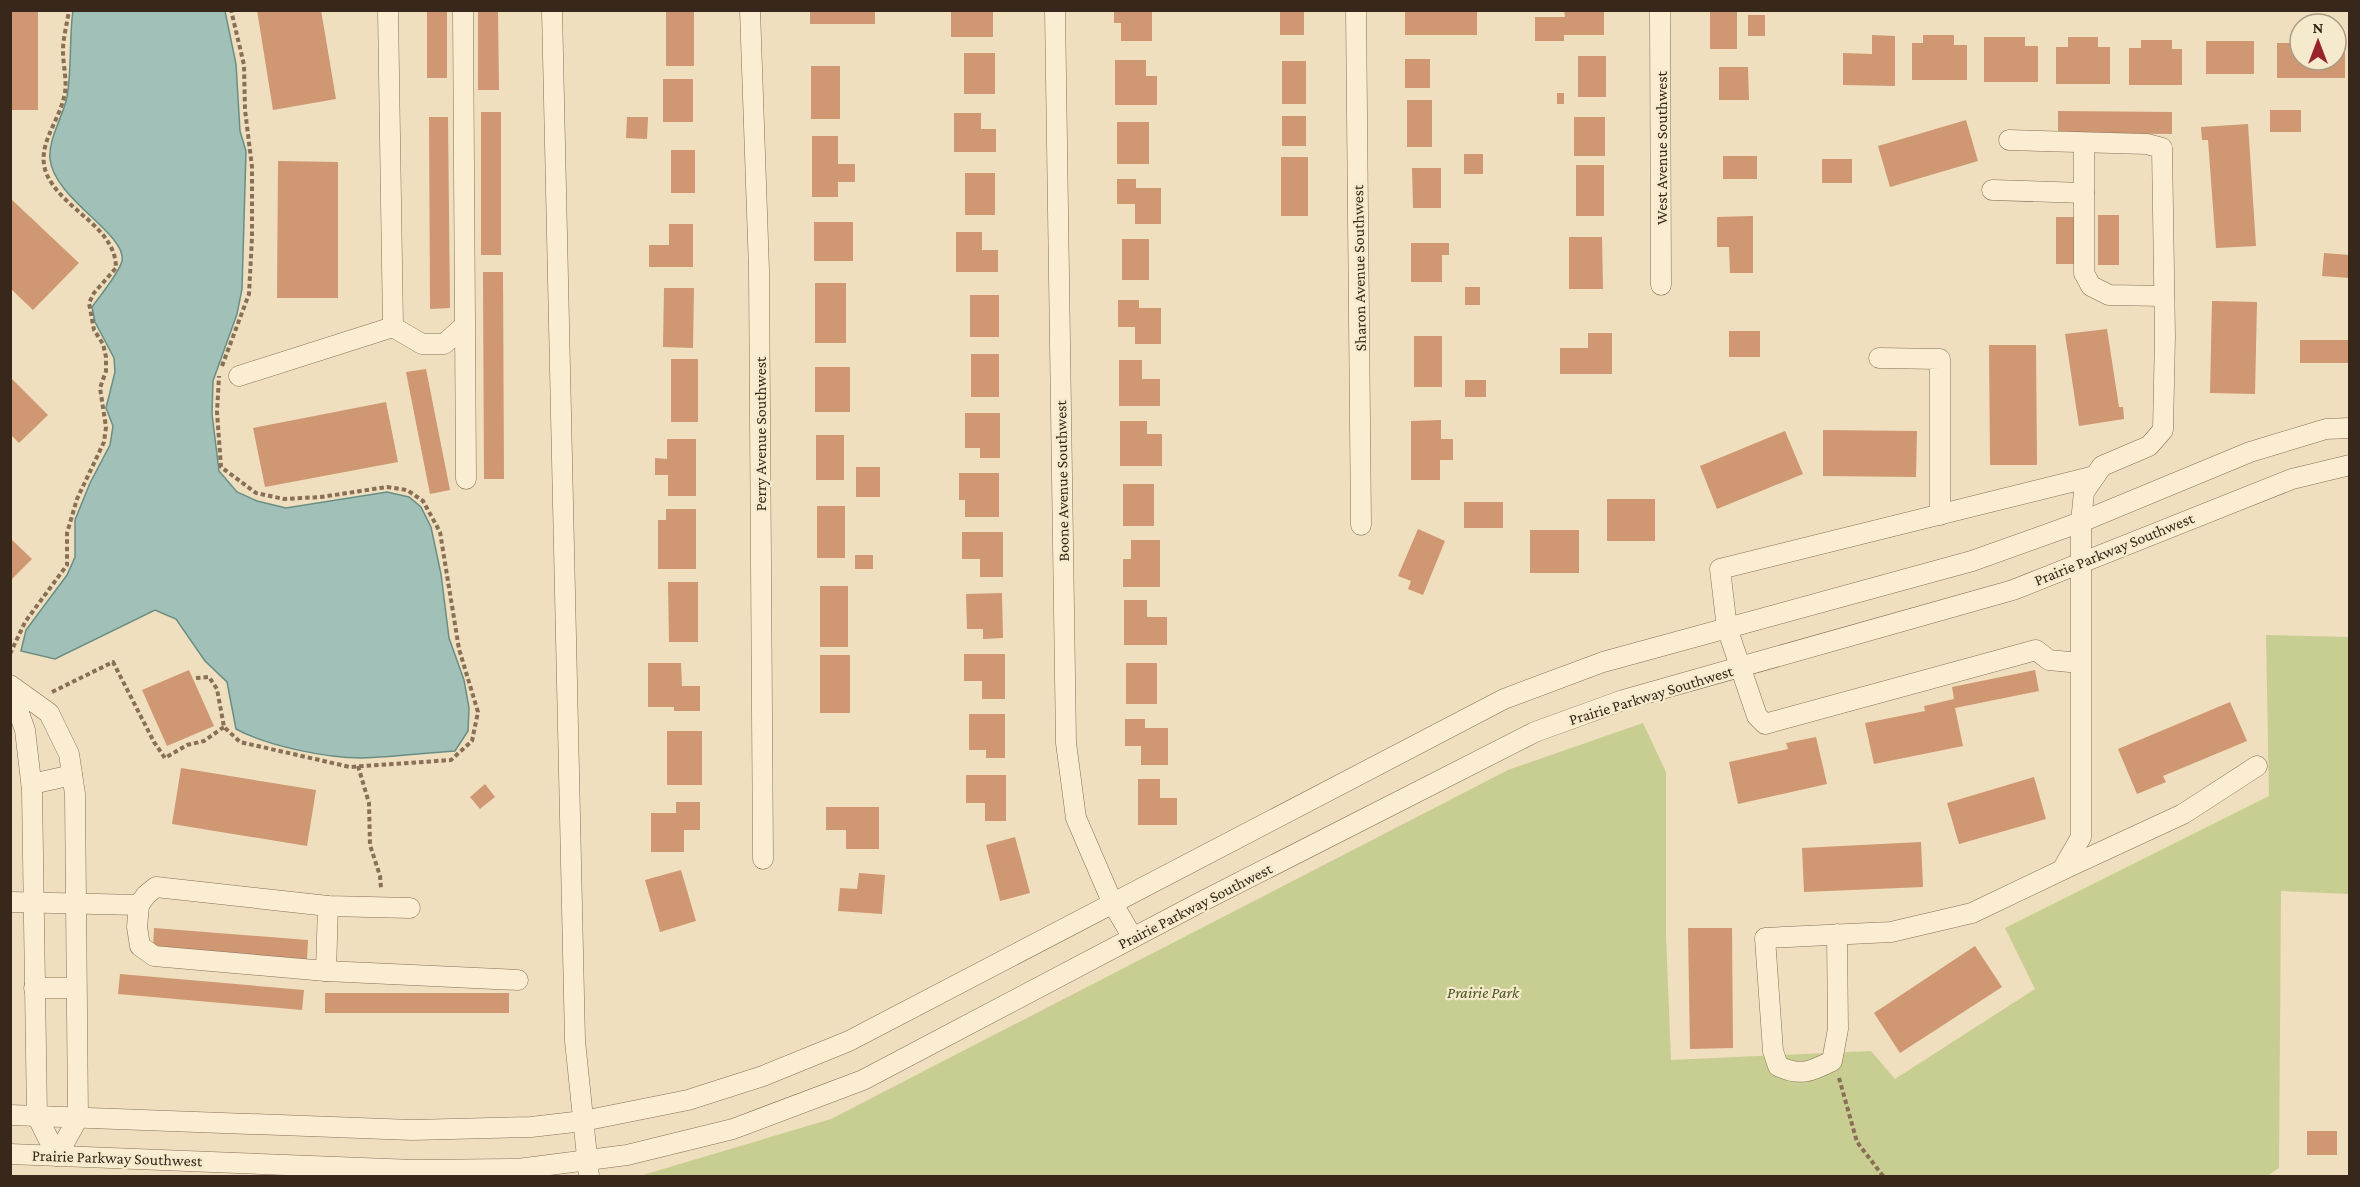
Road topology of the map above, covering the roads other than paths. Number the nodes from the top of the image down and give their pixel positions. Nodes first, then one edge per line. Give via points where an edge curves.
1 (388, 10) edge
2 (463, 10) edge
3 (552, 10) edge
4 (750, 10) edge
5 (1055, 10) edge
6 (1356, 10) edge
7 (1660, 10) edge
8 (2009, 140) dead end
9 (2085, 142) junction
10 (1992, 190) dead end
11 (2085, 193) junction
12 (1661, 285) dead end
13 (2164, 296) junction
14 (393, 327) junction
15 (463, 327) junction
16 (1879, 358) dead end
17 (239, 376) dead end
18 (2349, 428) edge
19 (2349, 465) edge
20 (2095, 476) junction
21 (466, 479) dead end
22 (1940, 514) junction
23 (2080, 522) junction
24 (1361, 525) dead end
25 (2080, 563) junction
26 (1728, 628) junction
27 (2080, 663) junction
28 (1739, 667) junction
29 (10, 687) edge
30 (2257, 766) dead end
31 (72, 774) junction
32 (32, 784) junction
33 (764, 859) dead end
34 (2062, 870) junction
35 (10, 902) edge
36 (33, 902) junction
37 (76, 902) junction
38 (1113, 904) junction
39 (139, 905) junction
40 (328, 906) junction
41 (410, 908) dead end
42 (1837, 934) junction
43 (1133, 938) junction
44 (326, 971) junction
45 (518, 980) dead end
46 (34, 988) junction
47 (76, 988) junction
48 (10, 1115) edge
49 (37, 1116) junction
50 (78, 1118) junction
51 (583, 1121) junction
52 (10, 1154) edge
53 (57, 1156) junction
54 (589, 1168) edge
55 (322, 1171) edge

1 - 14 street
2 - 15 street
3 - 51 street via 575,1041
4 - 33 street, Perry Avenue Southwest via 759,270
5 - 38 street, Boone Avenue Southwest via 1066,743 1076,818
6 - 24 street, Sharon Avenue Southwest
7 - 12 street, West Avenue Southwest
8 - 9 street
9 - 11 street
9 - 13 street via 2162,148
10 - 11 street
11 - 13 street via 2085,273 2091,286 2109,295
13 - 20 street via 2163,430 2149,446 2102,466
14 - 15 street via 422,344 444,344
14 - 17 street
15 - 21 street
16 - 22 street via 1940,359
18 - 23 street via 2326,429 2250,452
19 - 25 street, Prairie Parkway Southwest via 2292,479
20 - 22 street
20 - 23 street via 2084,492
22 - 26 street via 1720,569
23 - 25 street
23 - 26 street via 1972,561
25 - 27 street
25 - 28 street, Prairie Parkway Southwest via 1954,608
26 - 28 street
26 - 38 street via 1603,662 1504,699
27 - 28 street via 2049,660 2036,650 1765,724 1757,716
27 - 34 street via 2081,837
28 - 43 street, Prairie Parkway Southwest via 1623,700 1535,732
29 - 31 street via 49,713 69,754
29 - 32 street via 26,730
30 - 34 street via 2183,814
31 - 32 street
31 - 37 street
32 - 36 street
34 - 42 street via 1972,913 1891,932
35 - 36 street
36 - 37 street
36 - 46 street
37 - 39 street
37 - 47 street
38 - 43 street, Boone Avenue Southwest
38 - 51 street via 849,1041 763,1076 688,1100
39 - 40 street via 156,887
39 - 44 street via 136,927 140,946 154,956
40 - 41 street
40 - 44 street
42 - 42 street via 1765,938 1769,1024 1778,1066 1792,1074 1808,1073 1832,1061 1838,1029
43 - 54 street, Prairie Parkway Southwest via 863,1080 733,1129
44 - 45 street
46 - 47 street
46 - 49 street
47 - 50 street
48 - 49 street
49 - 50 street
49 - 53 street
50 - 51 street via 412,1130 531,1127
50 - 53 street
51 - 54 street
52 - 53 street, Prairie Parkway Southwest
53 - 55 street, Prairie Parkway Southwest
54 - 55 street, Prairie Parkway Southwest

